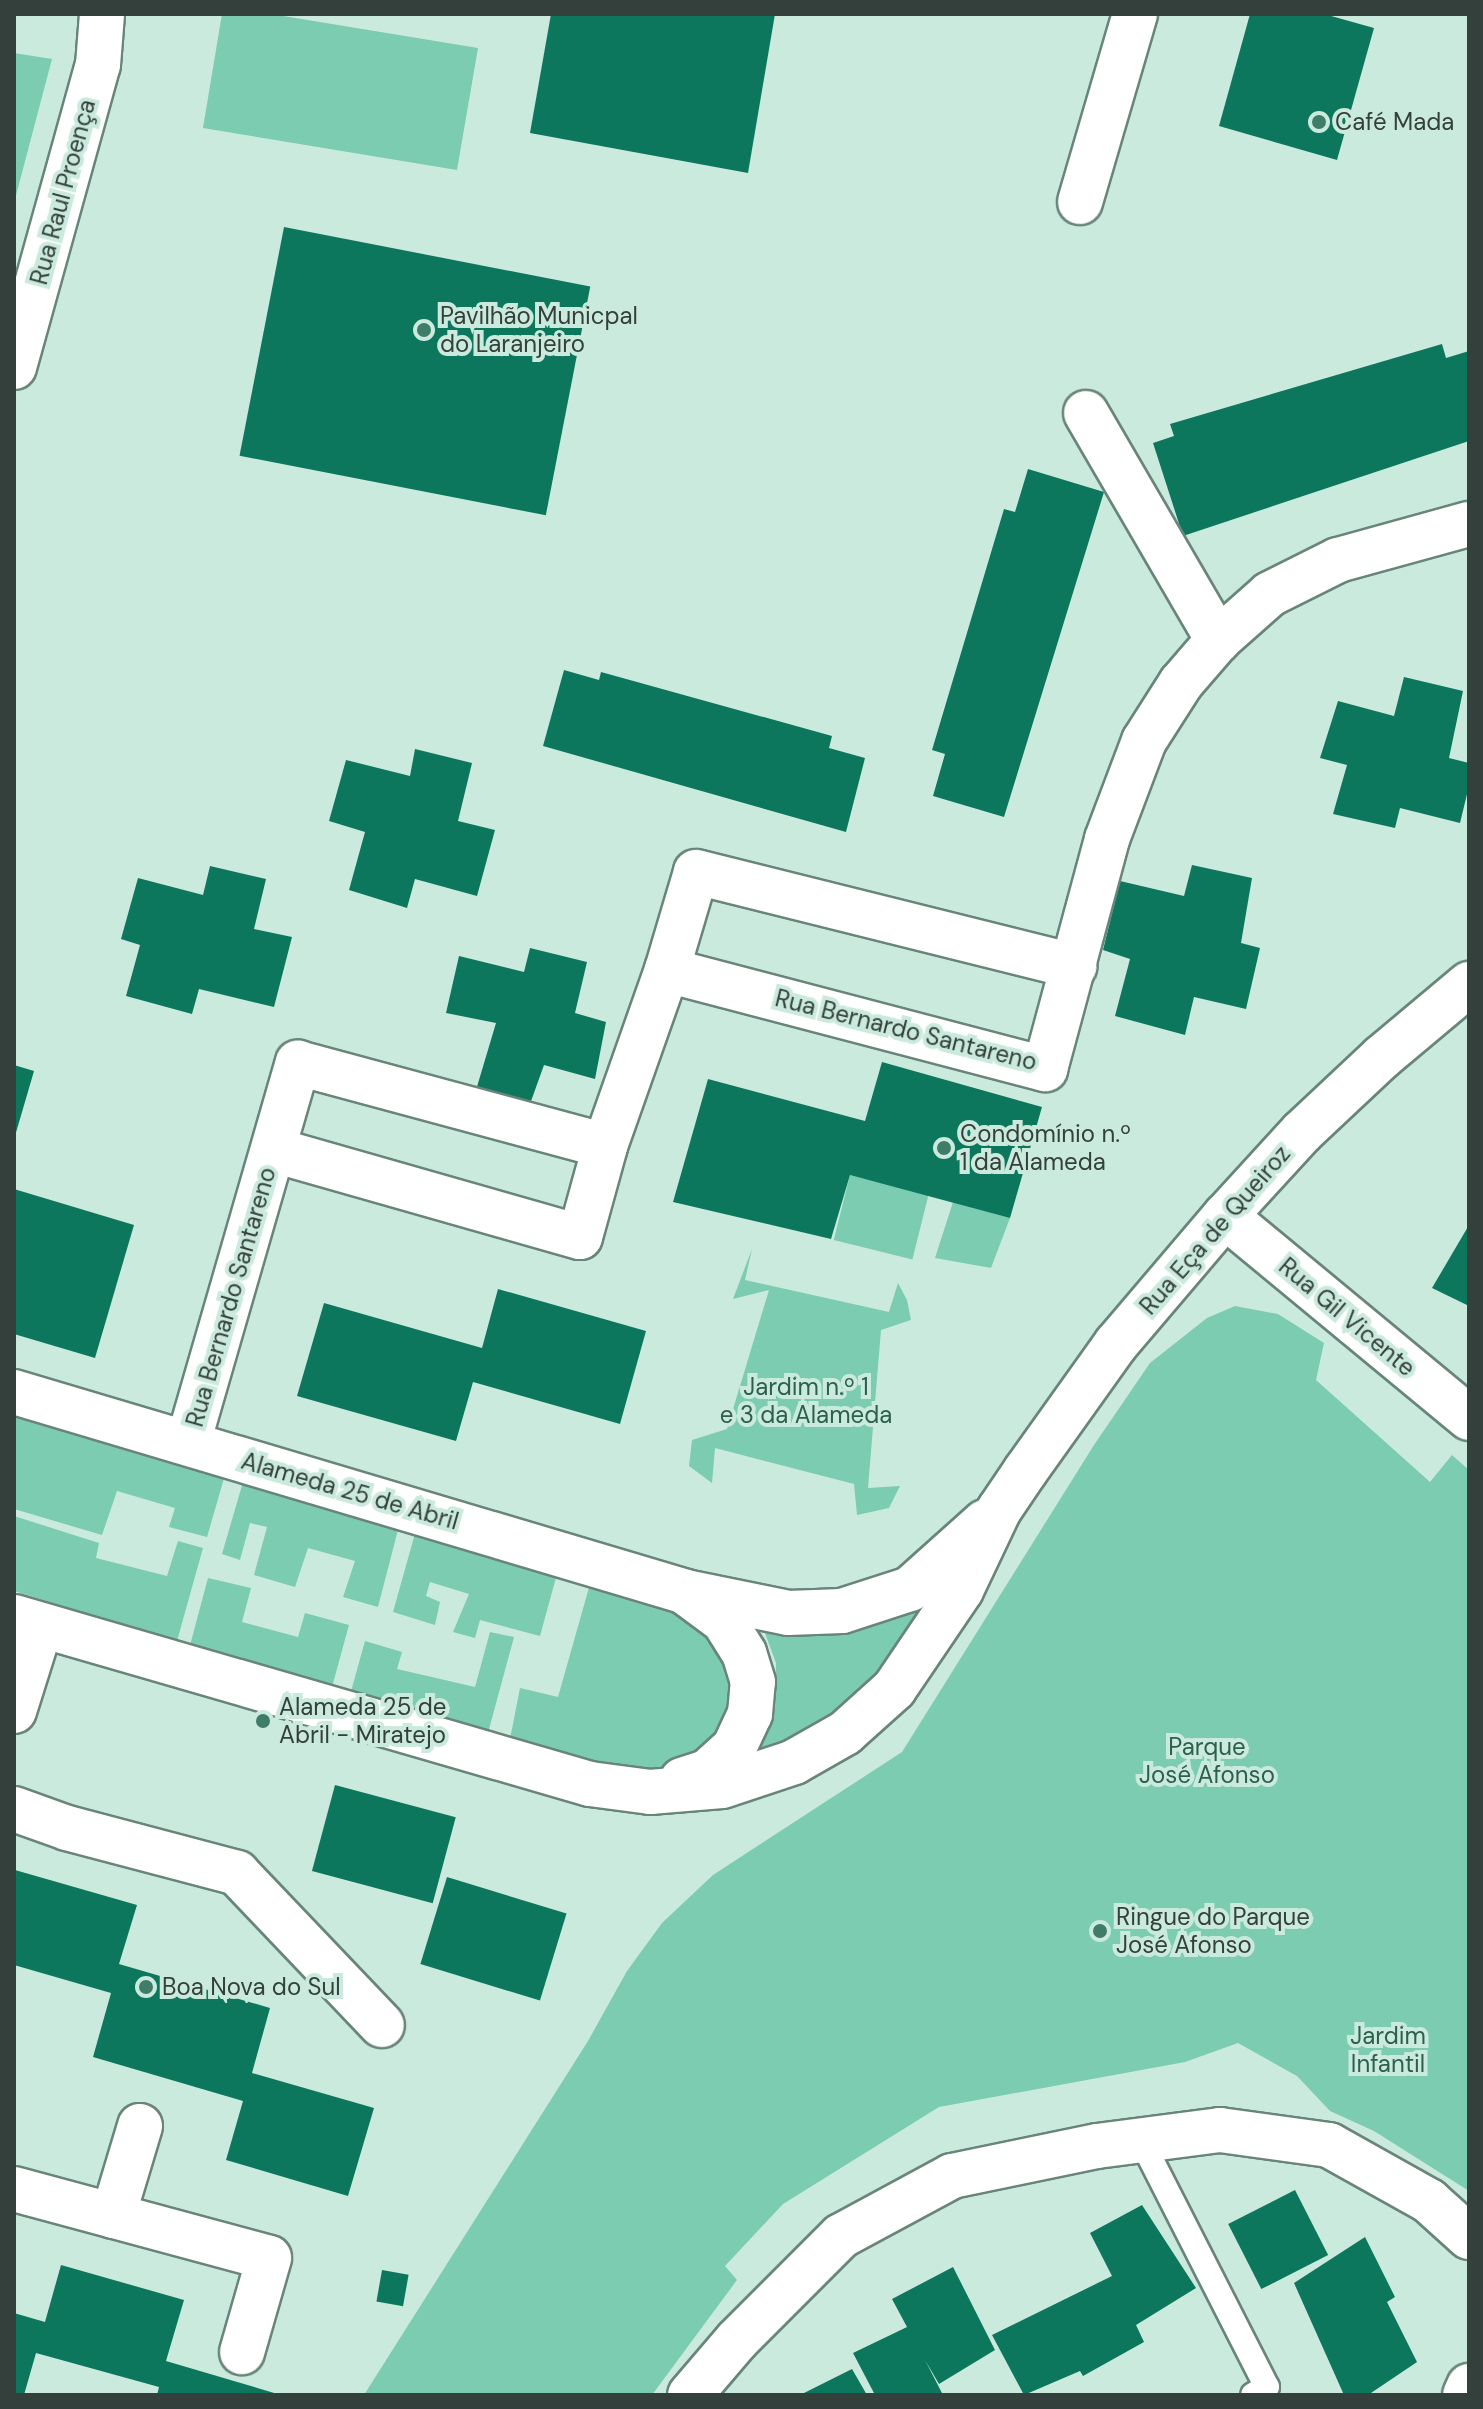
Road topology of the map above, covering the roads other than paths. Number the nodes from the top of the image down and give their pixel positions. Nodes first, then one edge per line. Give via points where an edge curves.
1 (102, 14) edge
2 (1135, 14) edge
3 (1080, 202) dead end
4 (14, 367) edge
5 (1086, 413) dead end
6 (1469, 524) edge
7 (1218, 640) junction
8 (1074, 966) junction
9 (667, 970) junction
10 (1469, 984) edge
11 (605, 1146) junction
12 (274, 1150) junction
13 (1225, 1216) junction
14 (14, 1392) edge
15 (1469, 1418) edge
16 (188, 1443) junction
17 (999, 1510) junction
18 (686, 1592) junction
19 (28, 1621) edge
20 (14, 1711) edge
21 (650, 1792) junction
22 (14, 1809) edge
23 (382, 2025) dead end
24 (140, 2126) dead end
25 (1141, 2140) junction
26 (14, 2189) edge
27 (113, 2216) junction
28 (1469, 2237) edge
29 (242, 2352) dead end
30 (1469, 2386) edge
31 (690, 2395) edge
32 (1253, 2395) edge
33 (1465, 2395) edge

1 - 4 street, Rua Raul Proença via 98,65
2 - 3 street
5 - 7 street
6 - 7 street, Rua Bernardo Santareno via 1338,560 1270,594
7 - 8 street, Rua Bernardo Santareno via 1181,683 1144,741 1107,839
8 - 9 street, Rua Bernardo Santareno via 696,872
8 - 9 street, Rua Bernardo Santareno via 1045,1069
9 - 11 street, Rua Bernardo Santareno
10 - 13 street, Rua Eça de Queiroz via 1302,1132
11 - 12 street, Rua Bernardo Santareno via 298,1063
11 - 12 street, Rua Bernardo Santareno via 580,1237
12 - 16 street, Rua Bernardo Santareno
13 - 15 street, Rua Gil Vicente
13 - 17 street, Rua Eça de Queiroz via 1116,1344
14 - 16 street, Alameda 25 de Abril
16 - 18 street, Alameda 25 de Abril
17 - 18 street, Alameda 25 de Abril via 910,1589 842,1611 788,1613
17 - 21 street, Alameda 25 de Abril via 961,1590 894,1689 845,1733 794,1762 722,1786
18 - 21 street, Alameda 25 de Abril via 724,1621 744,1653 753,1682 750,1714 734,1748 707,1772
19 - 20 street
19 - 21 street, Alameda 25 de Abril via 590,1784
22 - 23 street via 237,1873
24 - 27 street
25 - 28 street via 1220,2130 1329,2145 1429,2201
25 - 31 street via 952,2176 841,2236
25 - 32 lane via 1267,2387
26 - 27 street
27 - 29 street via 269,2258
30 - 33 street

